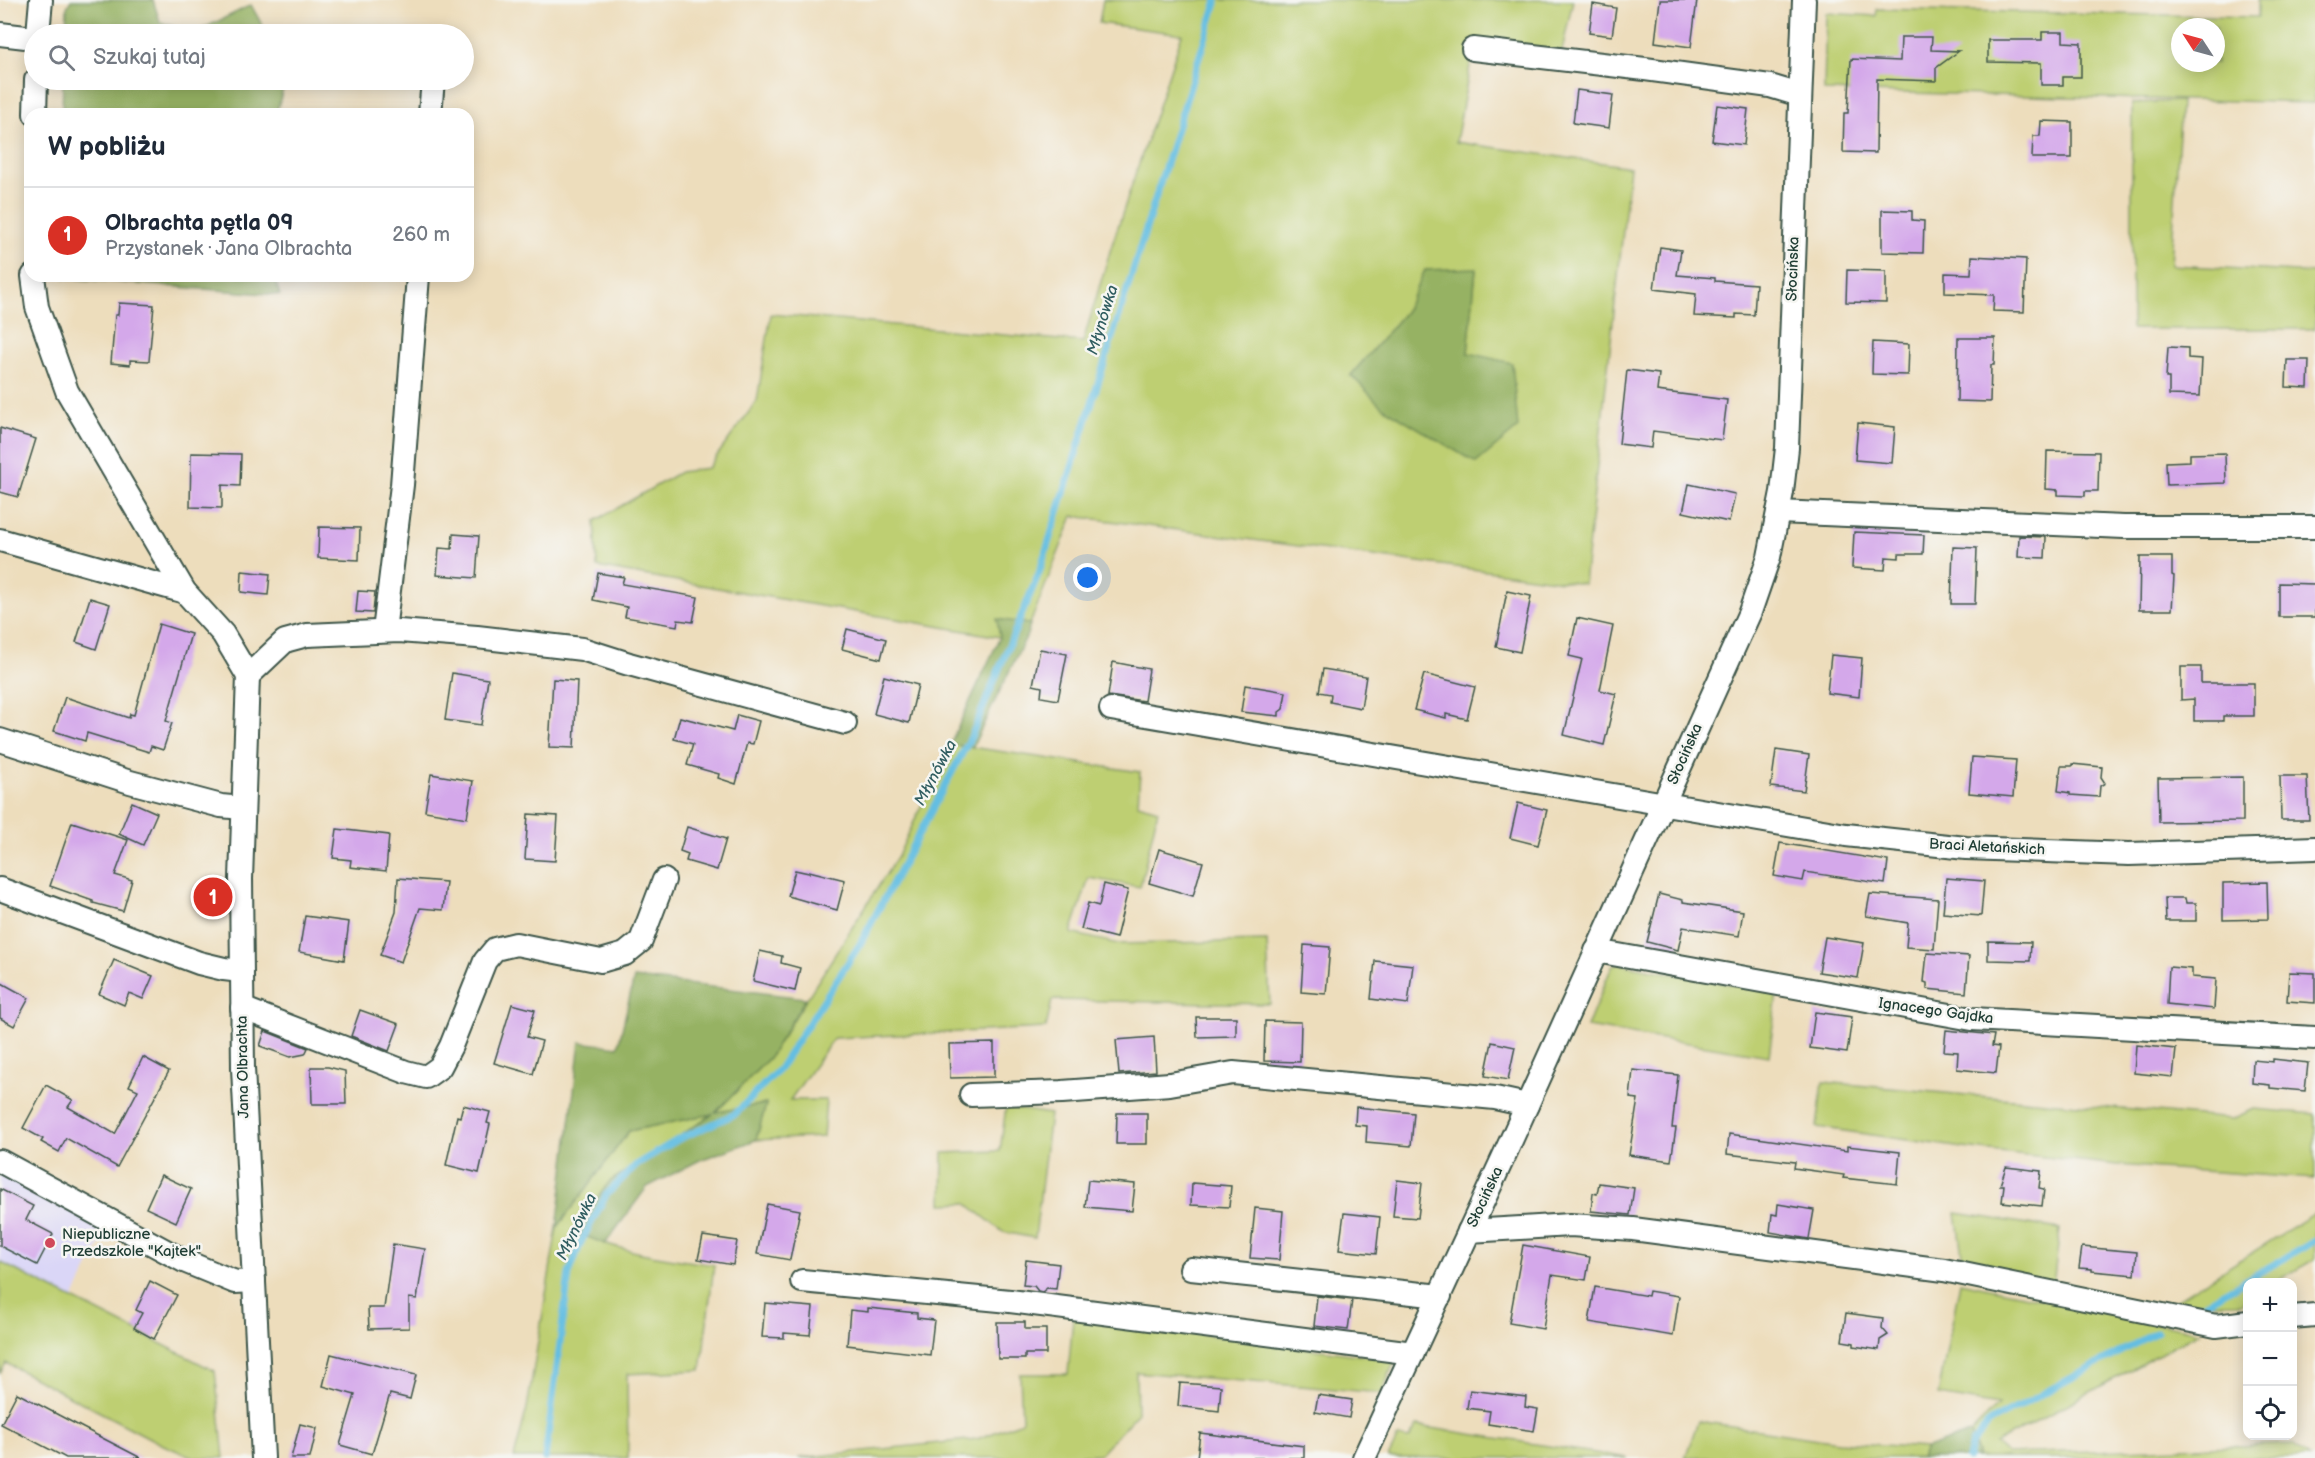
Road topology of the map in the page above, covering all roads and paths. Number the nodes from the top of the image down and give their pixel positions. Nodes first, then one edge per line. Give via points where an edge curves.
1 (41, 0) edge
2 (1804, 0) edge
3 (39, 24) edge
4 (0, 34) edge
5 (24, 37) edge
6 (1473, 49) dead end
7 (36, 90) edge
8 (431, 90) edge
9 (1800, 95) junction
10 (36, 108) edge
11 (430, 108) edge
12 (34, 282) edge
13 (418, 282) edge
14 (1778, 512) junction
15 (2315, 527) edge
16 (0, 540) edge
17 (185, 592) junction
18 (384, 631) junction
19 (248, 676) junction
20 (1111, 709) dead end
21 (845, 723) dead end
22 (0, 740) edge
23 (1663, 803) junction
24 (242, 808) junction
25 (2315, 848) edge
26 (664, 880) dead end
27 (0, 889) edge
28 (1596, 951) junction
29 (242, 971) junction
30 (242, 1008) junction
31 (2315, 1038) edge
32 (971, 1095) dead end
33 (1527, 1105) junction
34 (0, 1161) edge
35 (1469, 1231) junction
36 (1191, 1269) dead end
37 (254, 1281) junction
38 (802, 1281) dead end
39 (1440, 1296) junction
40 (2315, 1315) edge
41 (2297, 1317) edge
42 (2243, 1323) edge
43 (1413, 1353) junction
44 (263, 1458) edge
45 (1364, 1458) edge

1 - 3 street
2 - 9 street, Słocińska
4 - 5 street
6 - 9 street via 1702,76 1770,86
7 - 10 street
8 - 11 street
9 - 14 street, Słocińska via 1786,448
12 - 17 street via 37,307 67,391
13 - 18 street via 402,485
14 - 15 street via 2124,527
14 - 23 street, Słocińska via 1769,557 1750,612
16 - 17 street
17 - 19 street via 223,634
18 - 19 street via 308,634 285,641
18 - 21 street via 582,649
19 - 24 street, Jana Olbrachta
20 - 23 street, Braci Aletańskich
22 - 24 street via 130,782
23 - 25 street, Braci Aletańskich via 1846,835 1966,848 2129,854
23 - 28 street, Słocińska
24 - 29 street, Jana Olbrachta
26 - 30 street via 640,941 625,954 601,961 516,944 495,949 485,961 440,1067 426,1077
27 - 29 street via 199,963
28 - 31 street, Ignacego Gajdka via 1972,1019
28 - 33 street, Słocińska
29 - 30 street, Jana Olbrachta
30 - 37 street, Jana Olbrachta
32 - 33 street via 1170,1084 1233,1073 1495,1098
33 - 35 street, Słocińska
34 - 37 street via 184,1261 236,1282
35 - 39 street, Słocińska
35 - 42 street via 1570,1225 1633,1229 1944,1270 2216,1326
36 - 39 street
37 - 44 street, Jana Olbrachta
38 - 43 street via 1010,1301
39 - 43 street, Słocińska
40 - 41 street
43 - 45 street, Słocińska

